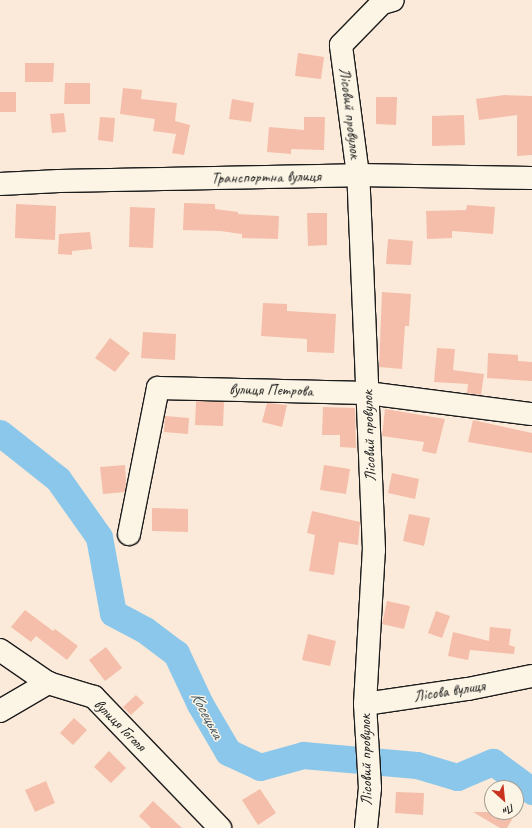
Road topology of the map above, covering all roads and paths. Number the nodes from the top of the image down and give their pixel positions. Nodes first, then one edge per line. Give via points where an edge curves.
1 (393, 0) edge
2 (358, 175) junction
3 (532, 178) edge
4 (0, 184) edge
5 (368, 393) junction
6 (532, 414) edge
7 (129, 534) dead end
8 (0, 650) edge
9 (532, 676) edge
10 (48, 682) junction
11 (365, 704) junction
12 (0, 711) edge
13 (220, 828) edge
14 (366, 828) edge

1 - 2 street, Лісовий провулок via 382,3 341,46
2 - 3 street, Транспортна вулиця
2 - 4 street, Транспортна вулиця
2 - 5 street, Лісовий провулок
5 - 6 street, вулиця Петрова
5 - 7 street, вулиця Петрова via 158,388
5 - 11 street, Лісовий провулок via 374,550
8 - 10 street, вулиця Гоголя
9 - 11 street, Лісова вулиця via 468,689
10 - 12 street
10 - 13 street, вулиця Гоголя via 94,697
11 - 14 street, Лісовий провулок via 370,788

